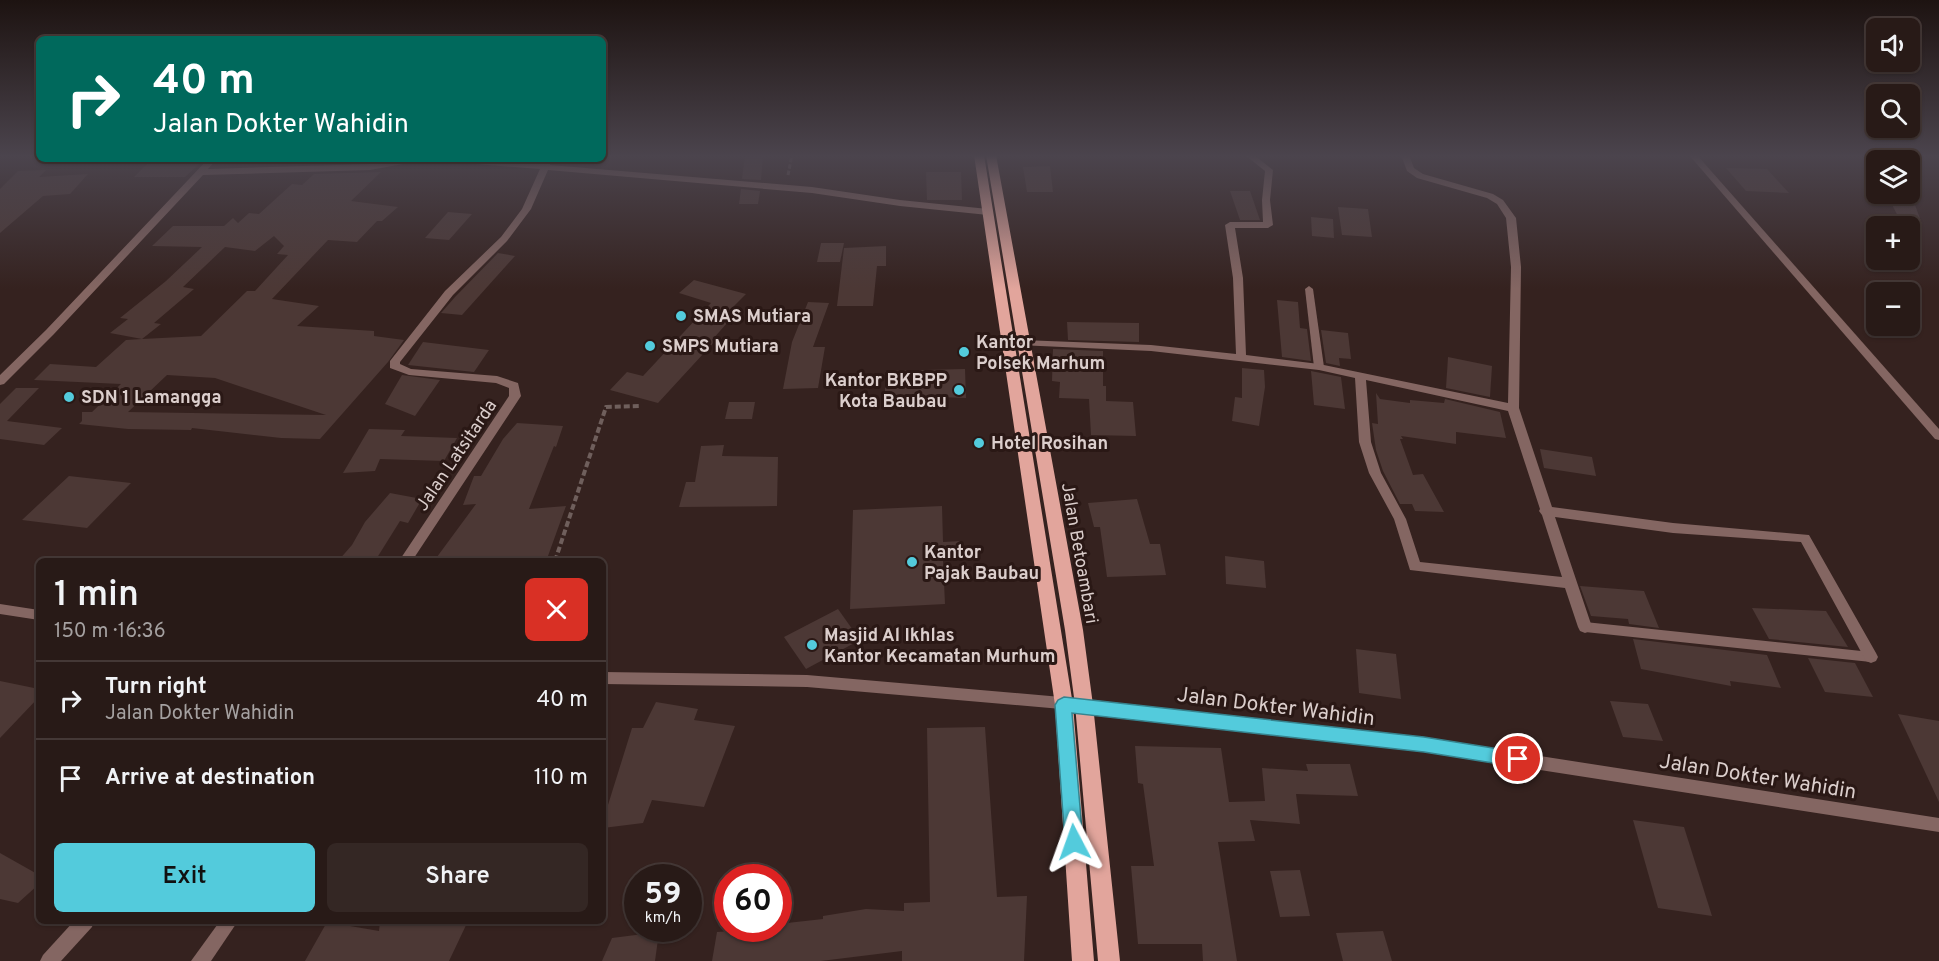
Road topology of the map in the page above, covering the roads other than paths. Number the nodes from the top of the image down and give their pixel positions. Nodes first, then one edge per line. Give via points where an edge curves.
1 (176, 200) edge
2 (530, 200) edge
3 (885, 200) edge
4 (986, 200) edge
5 (998, 200) edge
6 (1266, 200) edge
7 (1496, 200) edge
8 (1732, 200) edge
9 (988, 212) junction
10 (1309, 289) dead end
11 (1022, 343) junction
12 (1241, 357) junction
13 (1319, 367) junction
14 (1360, 377) junction
15 (0, 381) edge
16 (1513, 408) junction
17 (1939, 436) edge
18 (1545, 511) junction
19 (407, 558) edge
20 (1570, 583) junction
21 (0, 609) edge
22 (36, 615) edge
23 (1585, 627) joint
24 (1871, 657) joint
25 (606, 678) edge
26 (1064, 705) junction
27 (1084, 705) junction
28 (1939, 825) edge
29 (83, 924) edge
30 (228, 924) edge
31 (49, 961) edge
32 (200, 961) edge
33 (1083, 961) edge
34 (1109, 961) edge

1 - 15 street
2 - 19 street, Jalan Latsitarda via 504,239 449,293 395,361 394,366 409,372 497,380 514,386 515,392
3 - 9 street
4 - 9 main road, Jalan Betoambari
5 - 11 main road, Jalan Betoambari
6 - 12 street via 1268,225 1230,225 1238,278
7 - 16 street via 1511,218 1516,267
8 - 17 street
9 - 26 main road, Jalan Betoambari
10 - 13 lane
11 - 12 street via 1151,348
11 - 27 main road, Jalan Betoambari
12 - 13 street
13 - 14 street
14 - 16 street
14 - 20 street via 1365,442 1400,519 1415,566
16 - 18 street
18 - 20 street
18 - 24 street via 1673,528 1805,538
20 - 23 street
21 - 22 street
23 - 24 lane
25 - 26 street, Jalan Dokter Wahidin via 807,681
26 - 27 street, Jalan Dokter Wahidin
26 - 33 main road, Jalan Betoambari
27 - 28 street, Jalan Dokter Wahidin via 1424,745
27 - 34 main road, Jalan Betoambari
29 - 31 street
30 - 32 street

